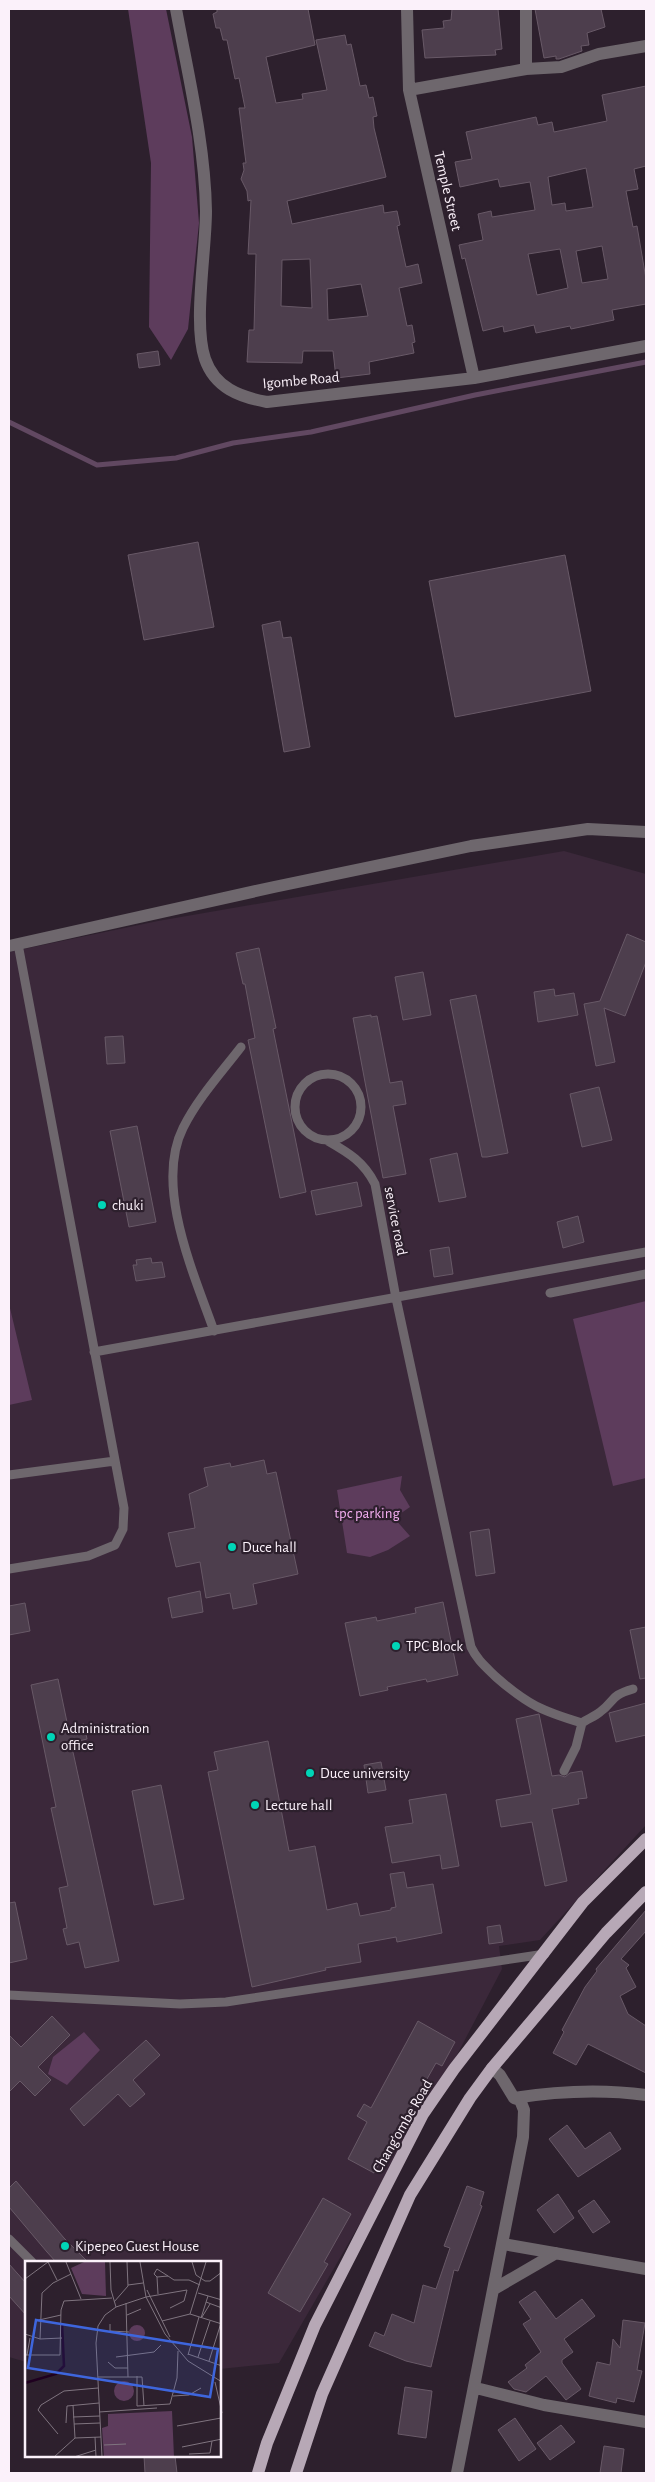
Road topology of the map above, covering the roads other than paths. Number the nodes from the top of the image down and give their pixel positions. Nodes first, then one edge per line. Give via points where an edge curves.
1 (176, 9) edge
2 (407, 9) edge
3 (526, 9) edge
4 (646, 46) edge
5 (526, 69) junction
6 (409, 90) junction
7 (646, 346) edge
8 (474, 378) junction
9 (646, 832) edge
10 (13, 945) edge
11 (241, 1047) dead end
12 (328, 1141) junction
13 (646, 1252) edge
14 (646, 1274) edge
15 (550, 1293) dead end
16 (396, 1298) junction
17 (214, 1331) junction
18 (94, 1352) junction
19 (115, 1461) junction
20 (9, 1475) edge
21 (9, 1569) edge
22 (633, 1689) dead end
23 (582, 1723) junction
24 (564, 1770) dead end
25 (646, 1839) edge
26 (646, 1892) edge
27 (546, 1953) junction
28 (9, 1995) edge
29 (492, 2068) junction
30 (646, 2095) edge
31 (514, 2098) junction
32 (9, 2239) edge
33 (503, 2244) junction
34 (556, 2253) junction
35 (31, 2261) edge
36 (646, 2269) edge
37 (494, 2289) junction
38 (476, 2388) junction
39 (646, 2422) edge
40 (258, 2473) edge
41 (296, 2473) edge
42 (457, 2473) edge

1 - 8 street, Igombe Road via 202,162 206,211 201,327 205,359 214,376 241,397 267,402
2 - 6 street, Temple Street
3 - 5 street
4 - 5 street via 599,54 561,67
5 - 6 street
6 - 8 street, Temple Street
7 - 8 street, Igombe Road
9 - 10 street via 588,829 479,845
10 - 18 lane
11 - 17 lane via 196,1107 183,1128 174,1153 173,1191 184,1243
12 - 12 lane, service road via 312,1137 299,1124 295,1107 299,1090 312,1078 328,1074 345,1078 358,1090 362,1108 358,1124 345,1137
12 - 16 lane, service road via 356,1157 369,1171 375,1184
13 - 16 lane
14 - 15 lane
16 - 17 lane
16 - 23 lane, service road via 471,1647 482,1664 521,1699 550,1714
17 - 18 lane
18 - 19 lane
19 - 20 lane
19 - 21 lane via 124,1508 123,1529 115,1545 88,1556
22 - 23 lane via 619,1693 599,1713
23 - 24 lane via 576,1747
25 - 27 main road, Chang'ombe Road via 583,1902
26 - 29 main road via 606,1933
27 - 28 lane via 226,2002 180,2004
27 - 40 main road, Chang'ombe Road via 454,2069 423,2114 315,2325 270,2434
29 - 31 street
29 - 41 main road via 410,2195 322,2394
30 - 31 street via 550,2092
31 - 33 street via 520,2100 524,2110 523,2137
32 - 35 lane
33 - 34 street
33 - 37 street
34 - 36 street
34 - 37 street
37 - 38 street
38 - 39 street via 552,2406
38 - 42 street

